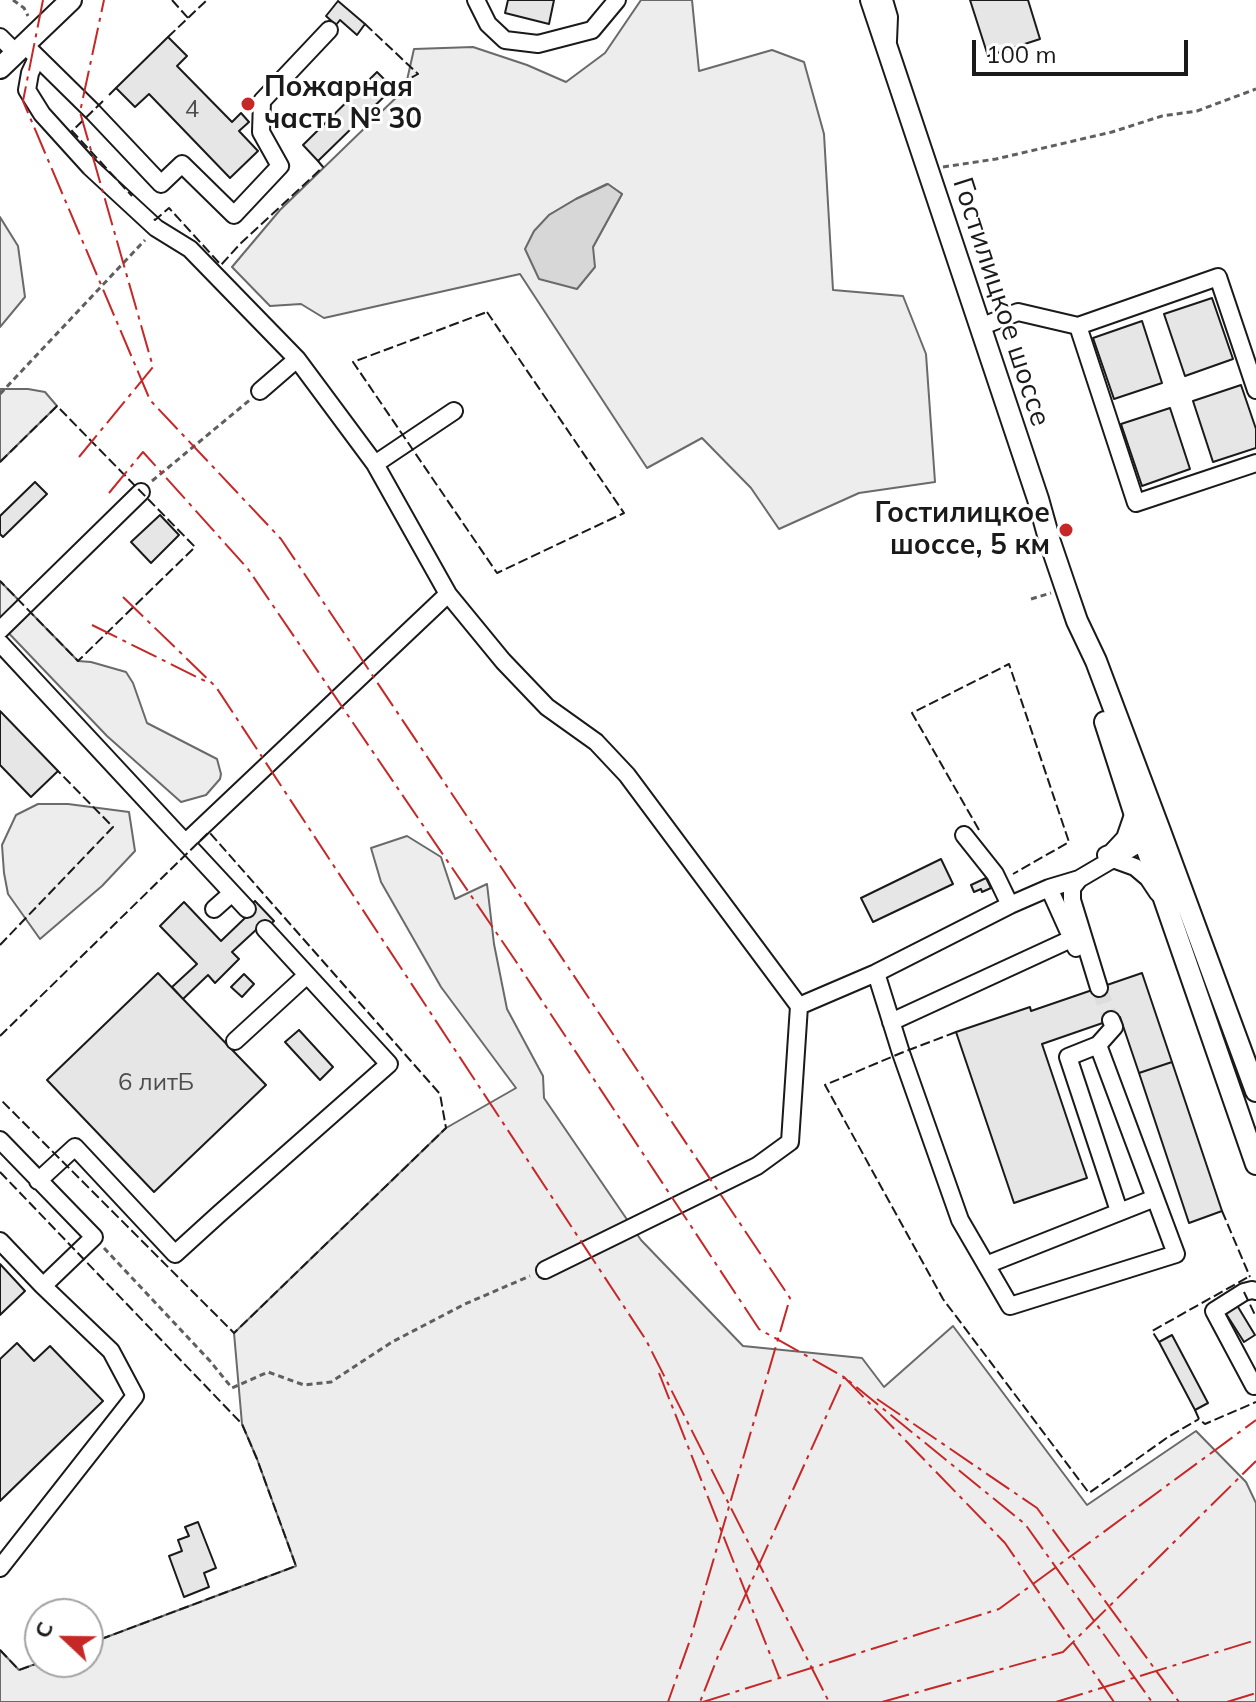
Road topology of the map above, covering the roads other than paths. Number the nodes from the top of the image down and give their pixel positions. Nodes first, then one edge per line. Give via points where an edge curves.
1 (71, 0) edge
2 (476, 0) edge
3 (617, 0) edge
4 (871, 0) edge
5 (884, 0) edge
6 (329, 30) dead end
7 (0, 37) edge
8 (888, 51) junction
9 (14, 58) edge
10 (1078, 326) junction
11 (980, 327) junction
12 (297, 359) junction
13 (1256, 390) edge
14 (260, 391) road end
15 (454, 411) dead end
16 (1256, 463) edge
17 (375, 464) junction
18 (141, 492) road end
19 (448, 594) junction
20 (1077, 621) junction
21 (0, 630) edge
22 (0, 643) edge
23 (1134, 812) junction
24 (964, 835) dead end
25 (1152, 836) junction
26 (186, 842) junction
27 (1113, 859) junction
28 (1079, 879) junction
29 (1049, 888) junction
30 (232, 893) junction
31 (1166, 903) junction
32 (1010, 905) junction
33 (214, 909) dead end
34 (247, 909) dead end
35 (265, 929) dead end
36 (1077, 937) junction
37 (876, 973) junction
38 (307, 975) junction
39 (1095, 989) tunnel mouth
40 (799, 1006) junction
41 (891, 1022) junction
42 (235, 1041) dead end
43 (1256, 1091) edge
44 (0, 1140) edge
45 (1256, 1164) edge
46 (38, 1181) junction
47 (1155, 1198) junction
48 (1119, 1211) junction
49 (0, 1241) edge
50 (986, 1265) junction
51 (545, 1270) road end
52 (43, 1286) junction
53 (1255, 1291) edge
54 (1254, 1386) edge
55 (0, 1568) edge

1 - 9 main road
2 - 3 street via 488,24 505,40 538,44 592,30
4 - 8 main road, Гостилицкое шоссе
5 - 8 street
6 - 9 street via 262,101 261,132 280,166 234,215 182,164 161,184 93,112
7 - 9 street
8 - 11 main road, Гостилицкое шоссе
9 - 12 street via 30,73 27,90 42,114 90,167 156,228 190,249
10 - 11 street via 1018,312
10 - 13 street via 1218,277
10 - 16 street via 1136,503
11 - 20 main road, Гостилицкое шоссе
12 - 14 street
12 - 17 street
15 - 17 street
17 - 19 street
18 - 21 street
19 - 26 street
19 - 40 street via 547,707 596,742 627,775
20 - 23 main road, Гостилицкое шоссе
20 - 25 main road, Гостилицкое шоссе via 1096,661
22 - 26 street
23 - 25 main road, Гостилицкое шоссе
23 - 29 street via 1125,838 1111,853
24 - 32 street via 995,874
25 - 27 street
25 - 31 main road, Гостилицкое шоссе
25 - 43 main road, Гостилицкое шоссе
26 - 30 street
27 - 28 street
27 - 31 street via 1135,867
28 - 29 street
28 - 36 street via 1072,888
29 - 32 street
29 - 36 street
30 - 33 street
30 - 34 street
31 - 45 main road, Гостилицкое шоссе
32 - 37 street
35 - 38 street
36 - 39 street
36 - 41 street
37 - 40 street
37 - 41 street
38 - 42 street
38 - 46 street via 389,1064 175,1254 75,1147
40 - 51 street via 790,1142 757,1166
41 - 50 street via 960,1220
44 - 46 street
46 - 52 street via 94,1237
47 - 48 street
47 - 48 street via 1104,1031 1068,1057
47 - 50 street via 1176,1254 1010,1306
48 - 50 street
49 - 52 street
52 - 55 street via 111,1351 135,1396
53 - 54 street via 1237,1295 1214,1311

